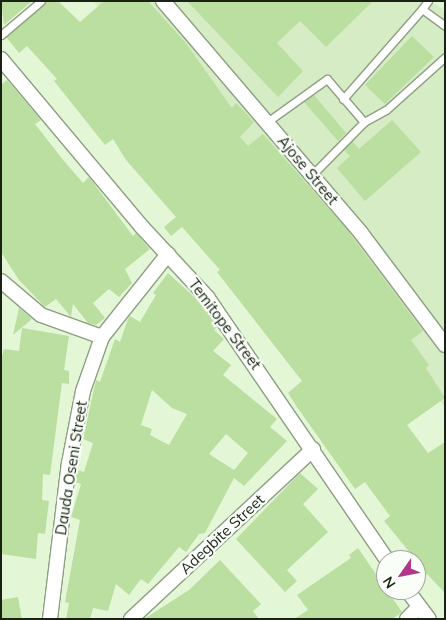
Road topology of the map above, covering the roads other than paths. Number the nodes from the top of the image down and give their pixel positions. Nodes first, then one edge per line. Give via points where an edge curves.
1 (41, 1) edge
2 (163, 1) edge
3 (428, 1) edge
4 (422, 9) junction
5 (445, 26) edge
6 (1, 36) edge
7 (445, 57) edge
8 (1, 59) edge
9 (343, 99) junction
10 (268, 122) junction
11 (364, 122) junction
12 (312, 175) junction
13 (168, 254) junction
14 (1, 281) edge
15 (102, 337) junction
16 (445, 345) edge
17 (313, 449) junction
18 (380, 550) edge
19 (414, 600) edge
20 (419, 607) junction
21 (50, 619) edge
22 (131, 619) edge
23 (407, 619) edge
24 (429, 619) edge

1 - 6 lane
2 - 10 street, Ajose Street
3 - 4 lane
4 - 5 lane
4 - 9 lane
7 - 11 lane via 386,110
8 - 13 street, Temitope Street
9 - 10 lane via 327,79
9 - 11 lane
10 - 12 street, Ajose Street
11 - 12 lane
12 - 16 street, Ajose Street
13 - 15 street, Dauda Oseni Street
13 - 17 street, Temitope Street via 212,304
14 - 15 street via 41,315
15 - 21 street, Dauda Oseni Street via 75,426
17 - 18 street, Temitope Street
17 - 22 street, Adegbite Street
19 - 20 street
20 - 23 street
20 - 24 street

